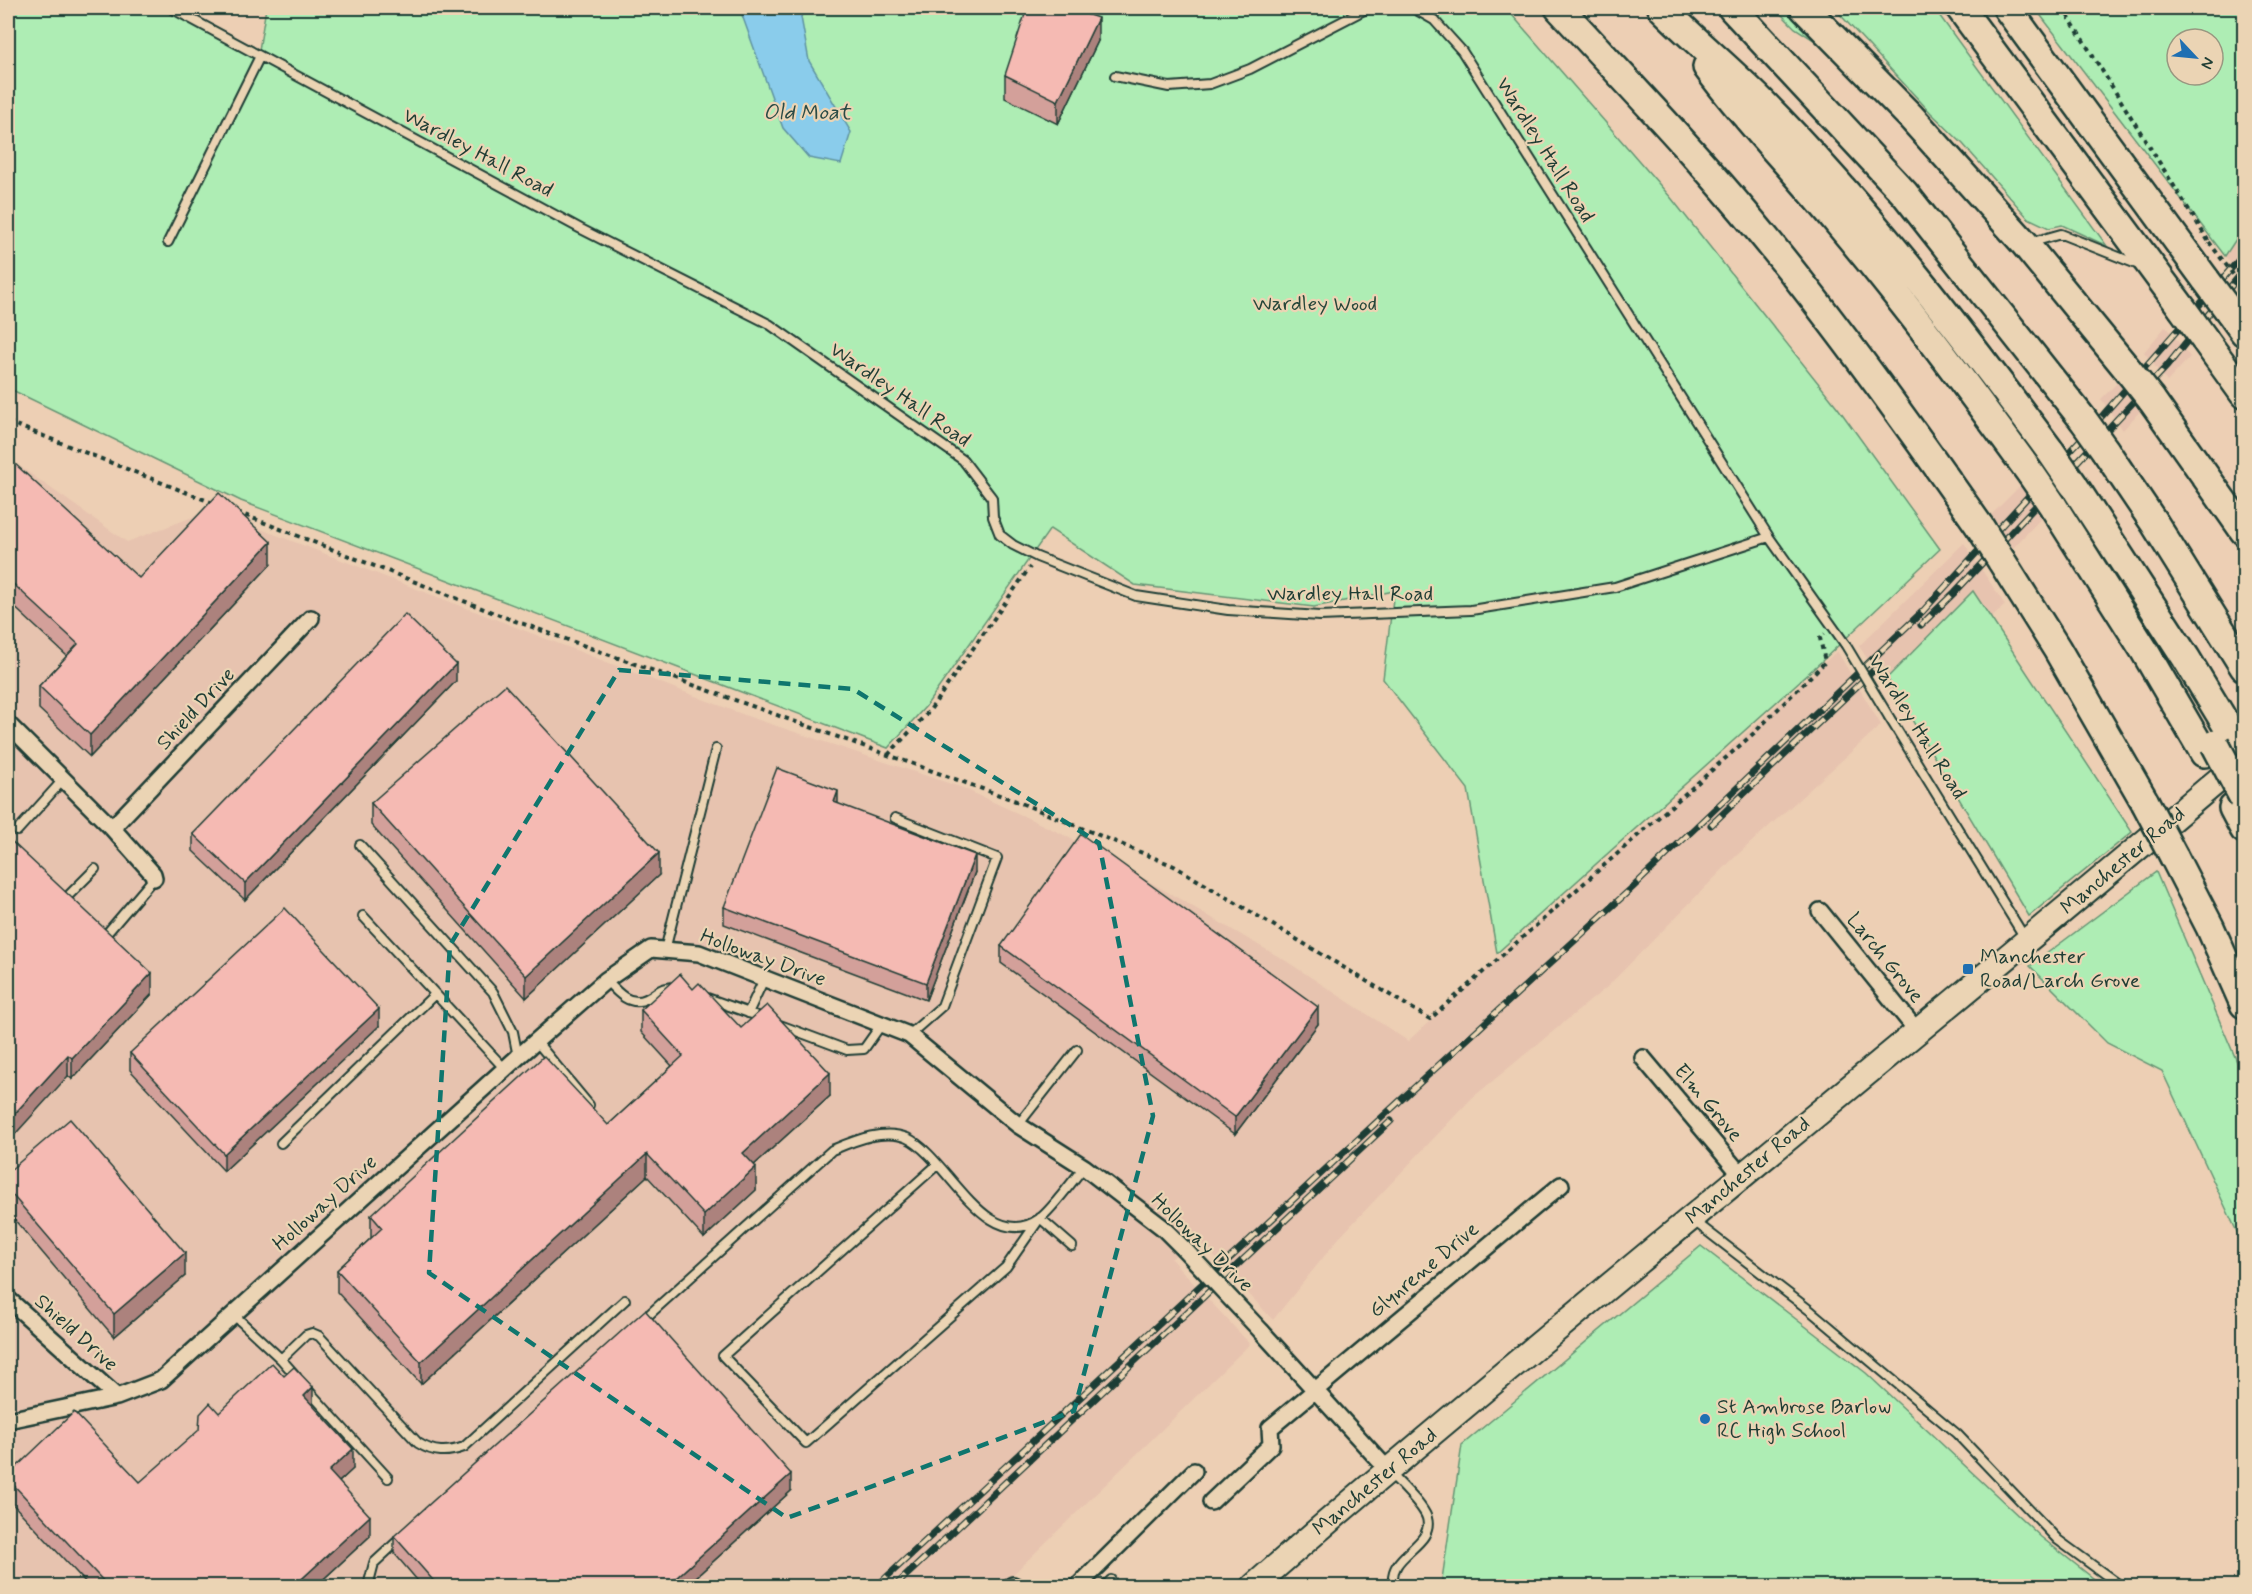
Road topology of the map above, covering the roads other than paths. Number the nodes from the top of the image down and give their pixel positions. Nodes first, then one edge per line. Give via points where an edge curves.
1 (171, 8) edge
2 (1368, 8) edge
3 (1413, 8) edge
4 (1559, 8) edge
5 (1732, 8) edge
6 (1804, 8) edge
7 (1960, 8) edge
8 (2007, 8) edge
9 (1664, 10) edge
10 (260, 56) junction
11 (1115, 76) dead end
12 (168, 242) dead end
13 (2025, 244) junction
14 (2155, 271) junction
15 (2237, 321) edge
16 (2244, 394) edge
17 (2244, 531) edge
18 (1769, 537) junction
19 (311, 618) dead end
20 (2243, 663) edge
21 (8, 724) edge
22 (2217, 743) junction
23 (716, 749) dead end
24 (2244, 756) edge
25 (63, 780) junction
26 (2242, 809) edge
27 (895, 818) dead end
28 (112, 828) junction
29 (17, 831) dead end
30 (360, 845) dead end
31 (95, 869) dead end
32 (154, 878) joint
33 (77, 911) edge
34 (1820, 911) dead end
35 (363, 916) dead end
36 (91, 925) edge
37 (2028, 942) junction
38 (665, 950) junction
39 (764, 979) junction
40 (606, 980) junction
41 (684, 990) edge
42 (435, 994) junction
43 (703, 996) edge
44 (2244, 1004) edge
45 (748, 1013) junction
46 (882, 1025) junction
47 (1917, 1031) junction
48 (909, 1035) junction
49 (536, 1041) junction
50 (1077, 1050) dead end
51 (518, 1057) junction
52 (1643, 1058) dead end
53 (505, 1069) junction
54 (597, 1114) edge
55 (1018, 1125) junction
56 (281, 1143) dead end
57 (937, 1165) junction
58 (1084, 1167) junction
59 (1741, 1175) junction
60 (1561, 1185) dead end
61 (1041, 1218) junction
62 (1691, 1218) junction
63 (1072, 1246) dead end
64 (8, 1299) edge
65 (625, 1300) dead end
66 (234, 1315) junction
67 (638, 1324) edge
68 (281, 1359) junction
69 (1315, 1388) junction
70 (117, 1398) junction
71 (8, 1420) edge
72 (1388, 1470) junction
73 (1194, 1471) dead end
74 (388, 1478) dead end
75 (1211, 1503) dead end
76 (409, 1531) edge
77 (368, 1587) edge
78 (1078, 1587) edge
79 (1254, 1587) edge
80 (1394, 1587) edge
81 (2121, 1587) edge

1 - 10 lane, Wardley Hall Road
2 - 11 lane via 1250,69 1210,84 1169,87
3 - 18 lane, Wardley Hall Road via 1434,20 1462,51
4 - 44 highway, bridge via 1770,244 1914,432 1980,527 2057,649 2145,802 2210,927
5 - 20 highway, bridge via 1905,194 2082,418
6 - 13 highway via 1911,117
7 - 14 highway
8 - 15 highway, bridge
9 - 22 highway, bridge via 1730,99 1881,274 1954,368 2053,506 2144,650
9 - 22 highway, bridge via 1762,102 1850,198 2051,452 2142,590 2171,668
10 - 12 lane
10 - 18 lane, Wardley Hall Road via 581,229 769,324 963,460 992,498 993,517 1000,535 1013,545 1136,596 1228,610 1320,616 1471,610 1615,587
13 - 14 lane via 2061,234
13 - 17 highway, bridge via 2151,399
14 - 16 highway, bridge
18 - 37 lane, Wardley Hall Road, bridge via 1834,626
19 - 28 street, Shield Drive
21 - 25 street
22 - 24 highway
22 - 26 highway, bridge
23 - 38 lane
24 - 37 main road, Manchester Road
25 - 28 street
25 - 29 lane
27 - 48 lane via 998,858 942,1006
28 - 32 street
30 - 51 lane via 493,992 513,1032
31 - 33 lane via 66,899
32 - 36 lane via 106,934
34 - 47 street, Larch Grove
35 - 42 lane
37 - 47 main road, Manchester Road
38 - 39 street, Holloway Drive via 699,953
38 - 40 street, Holloway Drive via 651,949
39 - 45 lane
39 - 46 street, Holloway Drive
40 - 41 lane via 619,995 638,1001 661,988
40 - 49 street, Holloway Drive
42 - 53 lane
42 - 56 lane
43 - 45 lane
45 - 46 lane via 847,1050 864,1048
46 - 48 street, Holloway Drive
47 - 59 main road, Manchester Road
48 - 55 street, Holloway Drive
49 - 51 street, Holloway Drive
49 - 54 lane
50 - 55 lane
51 - 53 street, Holloway Drive
52 - 59 street, Elm Grove
53 - 66 street, Holloway Drive
55 - 58 street, Holloway Drive
57 - 61 lane via 987,1216 1002,1224 1022,1227
57 - 61 lane via 723,1356 807,1443 1006,1267
57 - 67 lane via 905,1138 884,1135 832,1150
58 - 61 lane
58 - 69 street, Holloway Drive, bridge via 1162,1227
59 - 62 main road, Manchester Road
60 - 69 street, Glynrene Drive
61 - 63 lane
62 - 72 main road, Manchester Road
62 - 81 lane via 1812,1312 1957,1434 2058,1540
64 - 70 street, Shield Drive
65 - 68 lane via 464,1447 451,1452 427,1449 418,1443 319,1336 306,1335
66 - 68 lane
66 - 70 street, Holloway Drive via 161,1380
68 - 74 lane
69 - 72 street, Holloway Drive
69 - 75 street, Glynrene Drive via 1270,1428 1270,1445
70 - 71 street, Holloway Drive
72 - 79 main road, Manchester Road
72 - 80 lane via 1427,1518 1424,1537 1395,1567
73 - 78 street
76 - 77 lane via 374,1563

